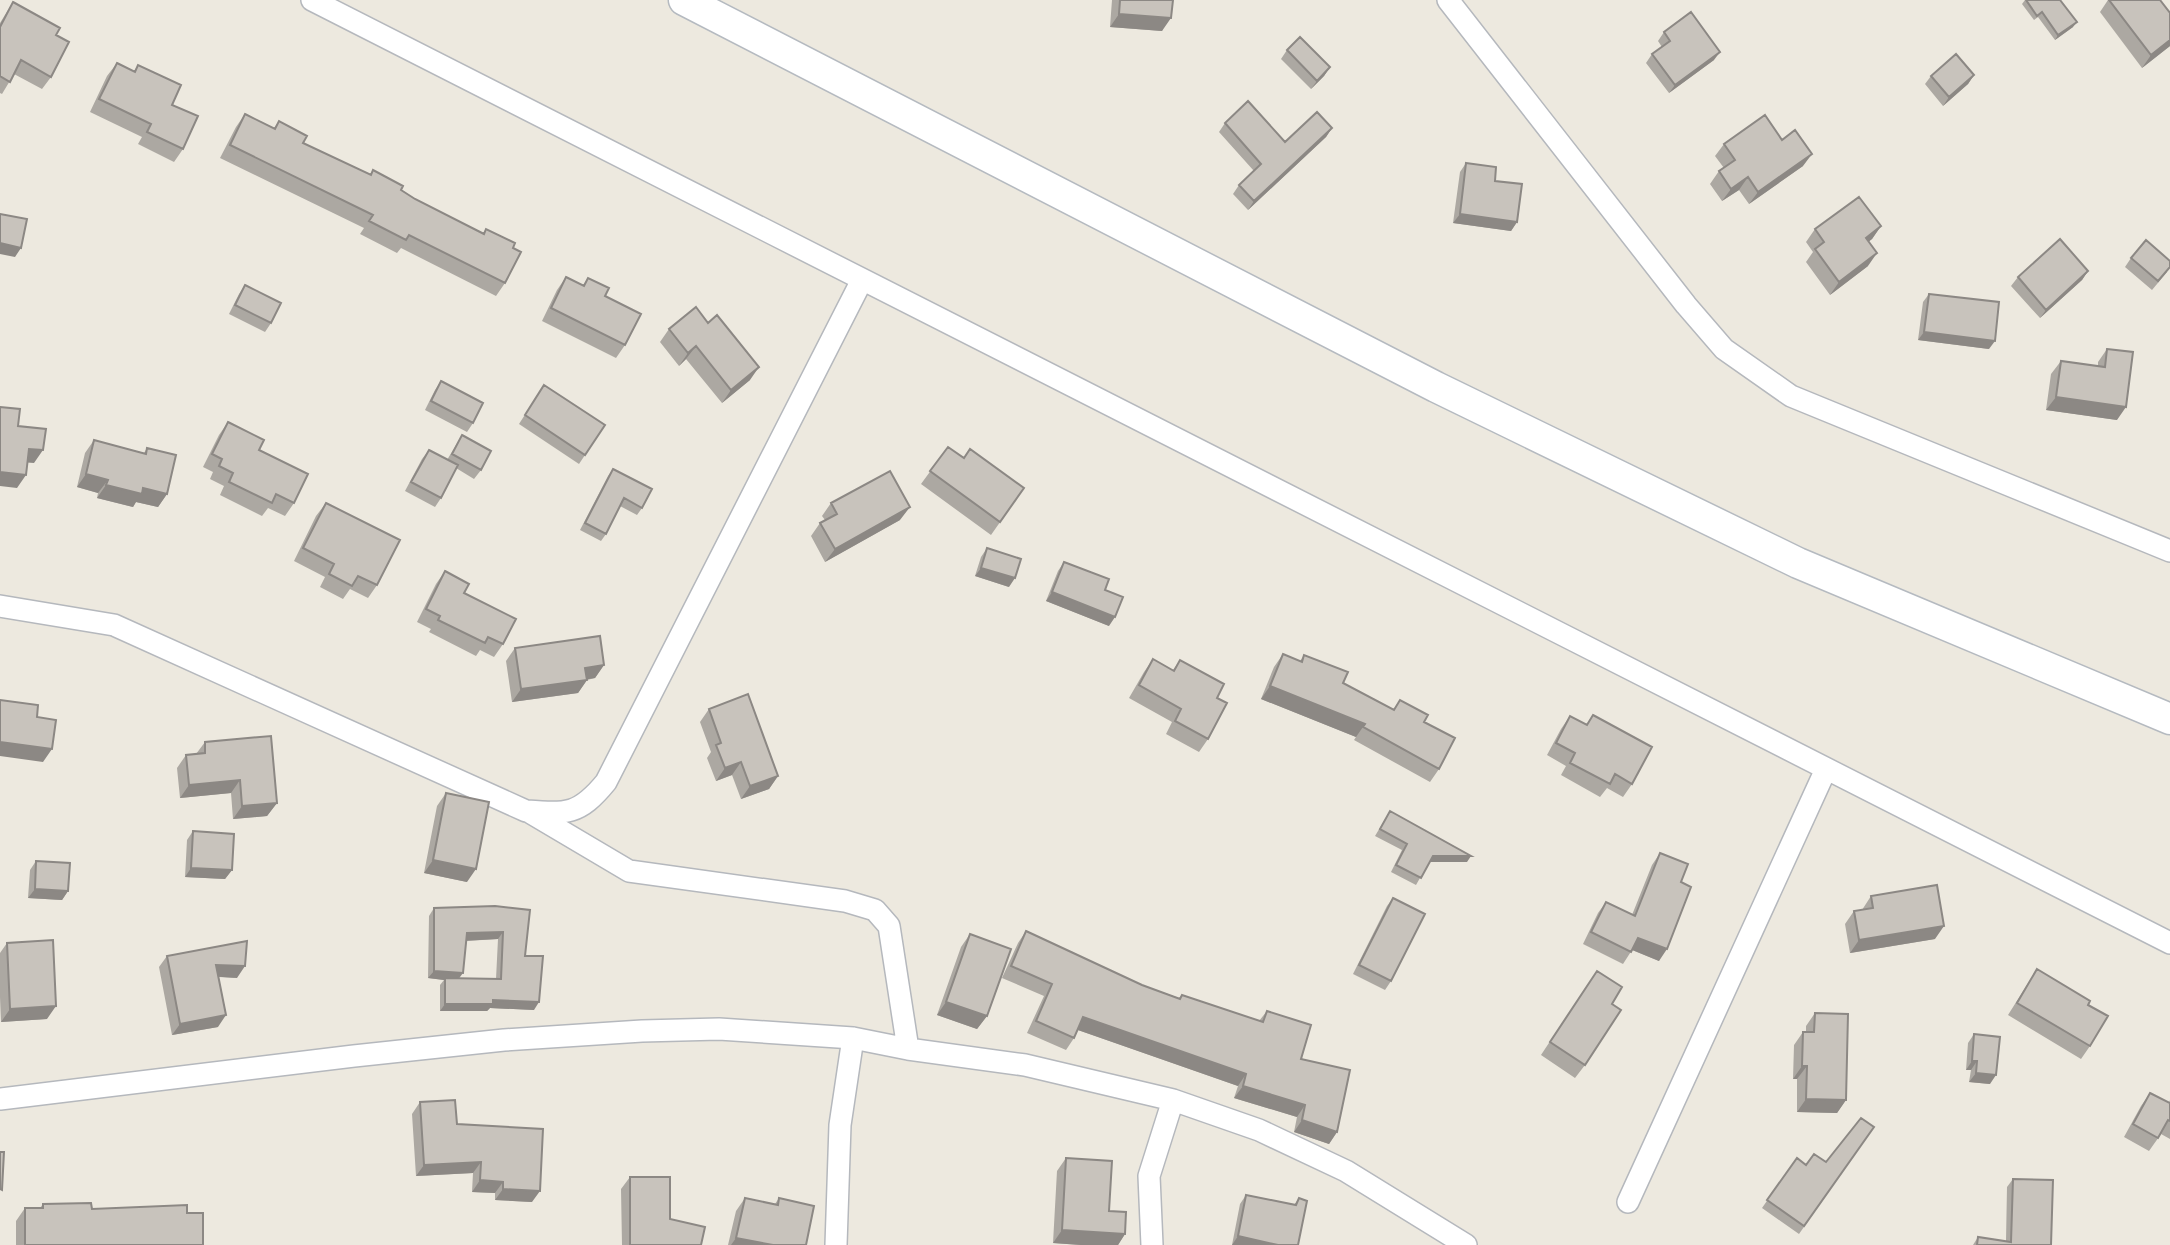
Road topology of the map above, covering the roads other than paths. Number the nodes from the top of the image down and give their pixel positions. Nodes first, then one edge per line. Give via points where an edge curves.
1 (312, 0) edge
2 (684, 0) edge
3 (1448, 0) edge
4 (862, 280) junction
5 (2170, 551) edge
6 (0, 606) edge
7 (2170, 719) edge
8 (1826, 769) junction
9 (526, 811) junction
10 (2170, 943) edge
11 (853, 1038) junction
12 (908, 1049) junction
13 (0, 1099) edge
14 (1173, 1100) junction
15 (1628, 1202) dead end
16 (836, 1245) edge
17 (1152, 1245) edge
18 (1466, 1245) edge

1 - 4 street
2 - 7 main road via 1424,381 1798,563
3 - 5 street via 1724,349 1791,396
4 - 8 street
4 - 9 street via 606,782 589,803 575,809
6 - 9 street via 114,625
8 - 10 street
8 - 15 street
9 - 12 street via 629,871 845,901 875,910 889,926
11 - 12 street
11 - 13 street via 719,1029 587,1034 354,1056
11 - 16 street via 840,1125
12 - 14 street via 1025,1065
14 - 17 street via 1149,1176
14 - 18 street via 1259,1130 1346,1171

